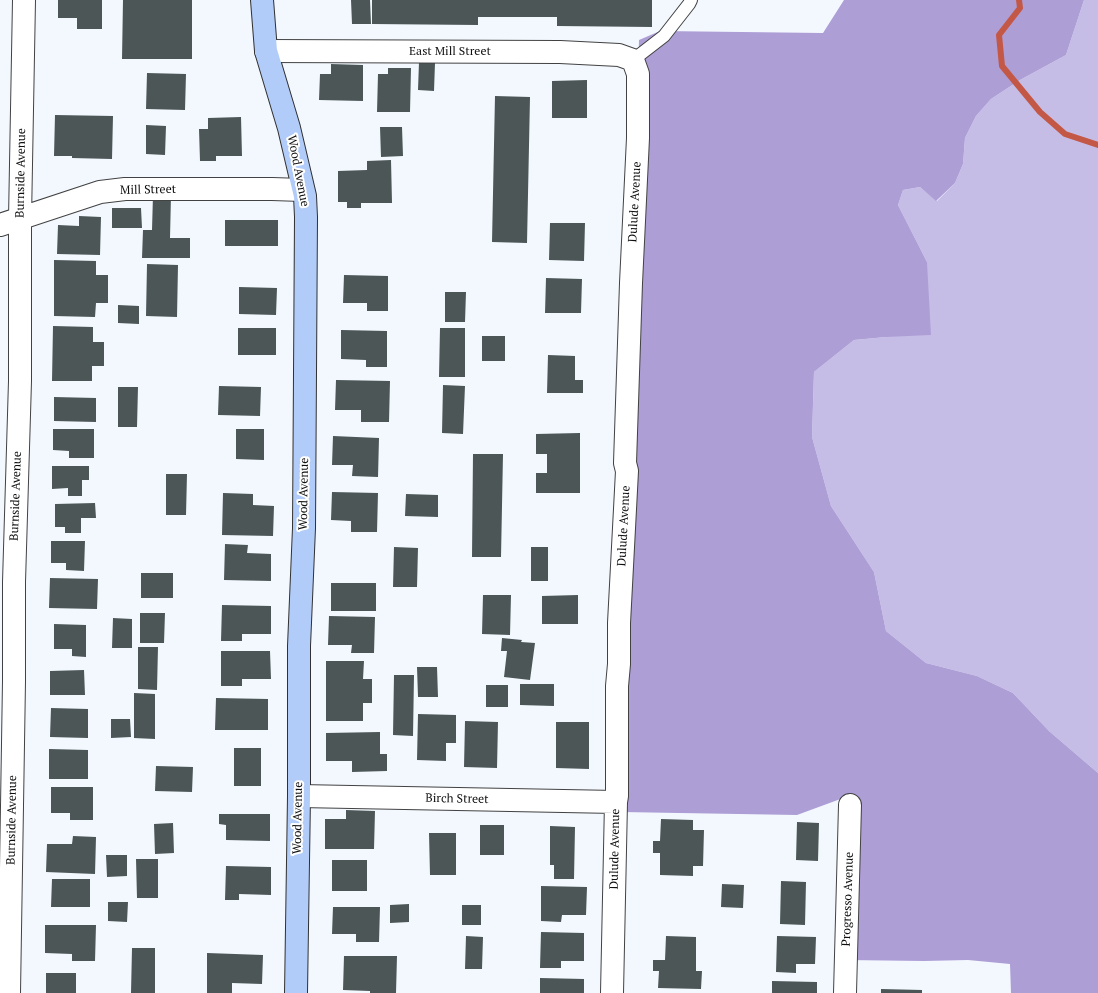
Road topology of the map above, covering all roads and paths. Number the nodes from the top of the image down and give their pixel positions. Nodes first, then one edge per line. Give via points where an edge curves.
1 (24, 0) edge
2 (262, 0) edge
3 (691, 0) edge
4 (266, 51) junction
5 (633, 60) junction
6 (302, 190) junction
7 (10, 222) edge
8 (298, 796) junction
9 (616, 802) junction
10 (850, 805) dead end
11 (6, 827) edge
12 (6, 983) edge
13 (296, 993) edge
14 (612, 993) edge
15 (845, 993) edge

1 - 7 street, Burnside Avenue
2 - 4 street, Wood Avenue
3 - 5 lane via 664,36
4 - 5 street, East Mill Street via 560,52 619,55
4 - 6 street, Wood Avenue via 289,128
5 - 9 street, Dulude Avenue via 638,74 638,138 625,463 627,471 619,623
6 - 7 street, Mill Street via 100,192
6 - 8 street, Wood Avenue via 306,217 305,472 298,646
7 - 11 street, Burnside Avenue via 20,381
8 - 9 street, Birch Street
8 - 13 street, Wood Avenue
9 - 14 street, Dulude Avenue
10 - 15 street, Progresso Avenue
11 - 12 street, Burnside Avenue

